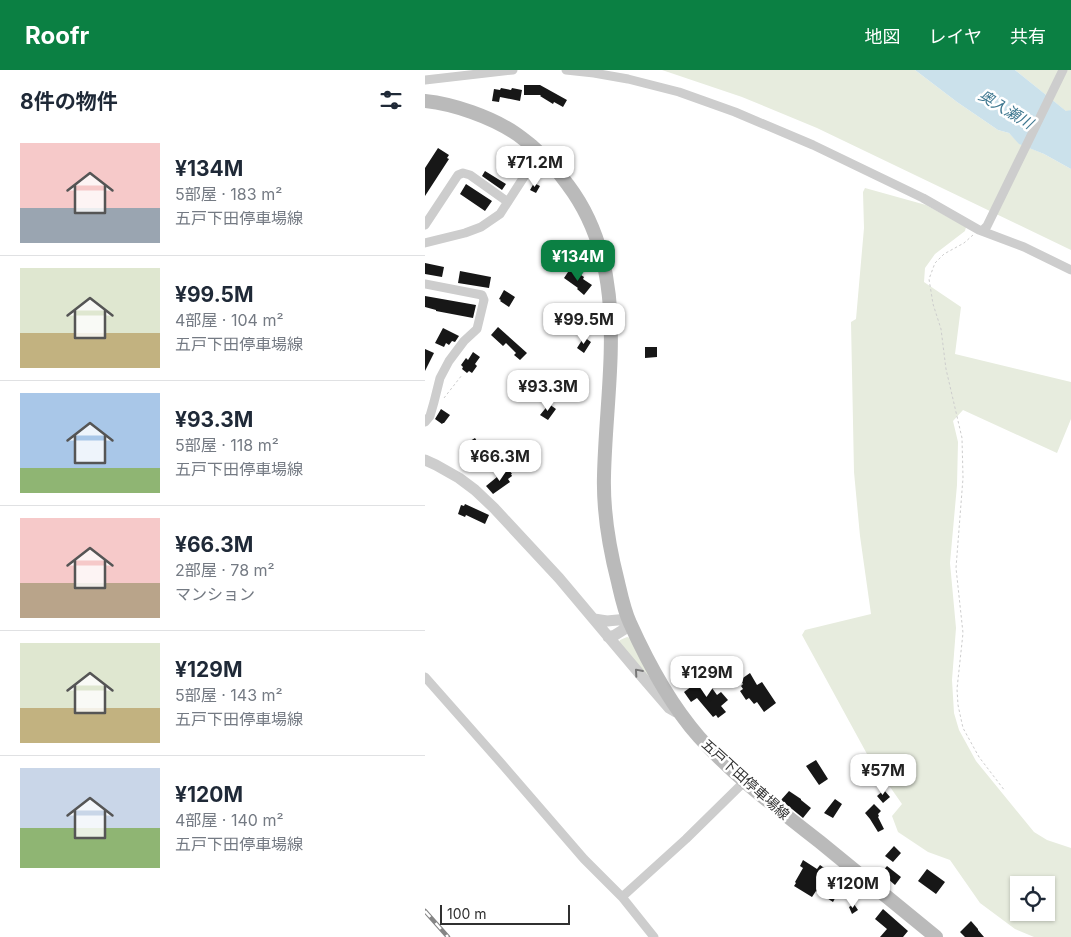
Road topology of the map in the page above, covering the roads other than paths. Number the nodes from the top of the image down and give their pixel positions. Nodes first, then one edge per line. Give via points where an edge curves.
1 (513, 70) edge
2 (566, 70) edge
3 (1063, 70) edge
4 (425, 80) edge
5 (425, 101) edge
6 (540, 152) junction
7 (508, 202) junction
8 (425, 225) edge
9 (983, 229) junction
10 (425, 243) edge
11 (1071, 270) edge
12 (425, 284) edge
13 (425, 422) edge
14 (425, 460) edge
15 (594, 619) junction
16 (629, 622) junction
17 (608, 637) junction
18 (425, 677) edge
19 (685, 718) junction
20 (744, 782) junction
21 (622, 897) junction
22 (654, 937) edge
23 (936, 937) edge

1 - 4 street
2 - 9 street via 679,92 735,112 813,145
3 - 9 street
5 - 6 main road, 五戸下田停車場線 via 477,114 515,133
6 - 7 street
6 - 16 main road, 五戸下田停車場線 via 577,197 600,246 606,271 611,314 604,479 606,521 611,556
7 - 8 street via 463,173 458,175
7 - 10 street via 500,214 481,227
9 - 11 street
12 - 13 street via 483,295 484,300 477,329 449,361
14 - 15 street via 459,478 495,508
15 - 16 street
15 - 17 street
16 - 17 street
16 - 19 main road, 五戸下田停車場線 via 652,669
19 -> 17 street via 669,708
18 - 21 street via 584,859
19 - 20 main road, 五戸下田停車場線 via 697,735
20 - 21 street
20 - 23 main road, 五戸下田停車場線
21 - 22 street

